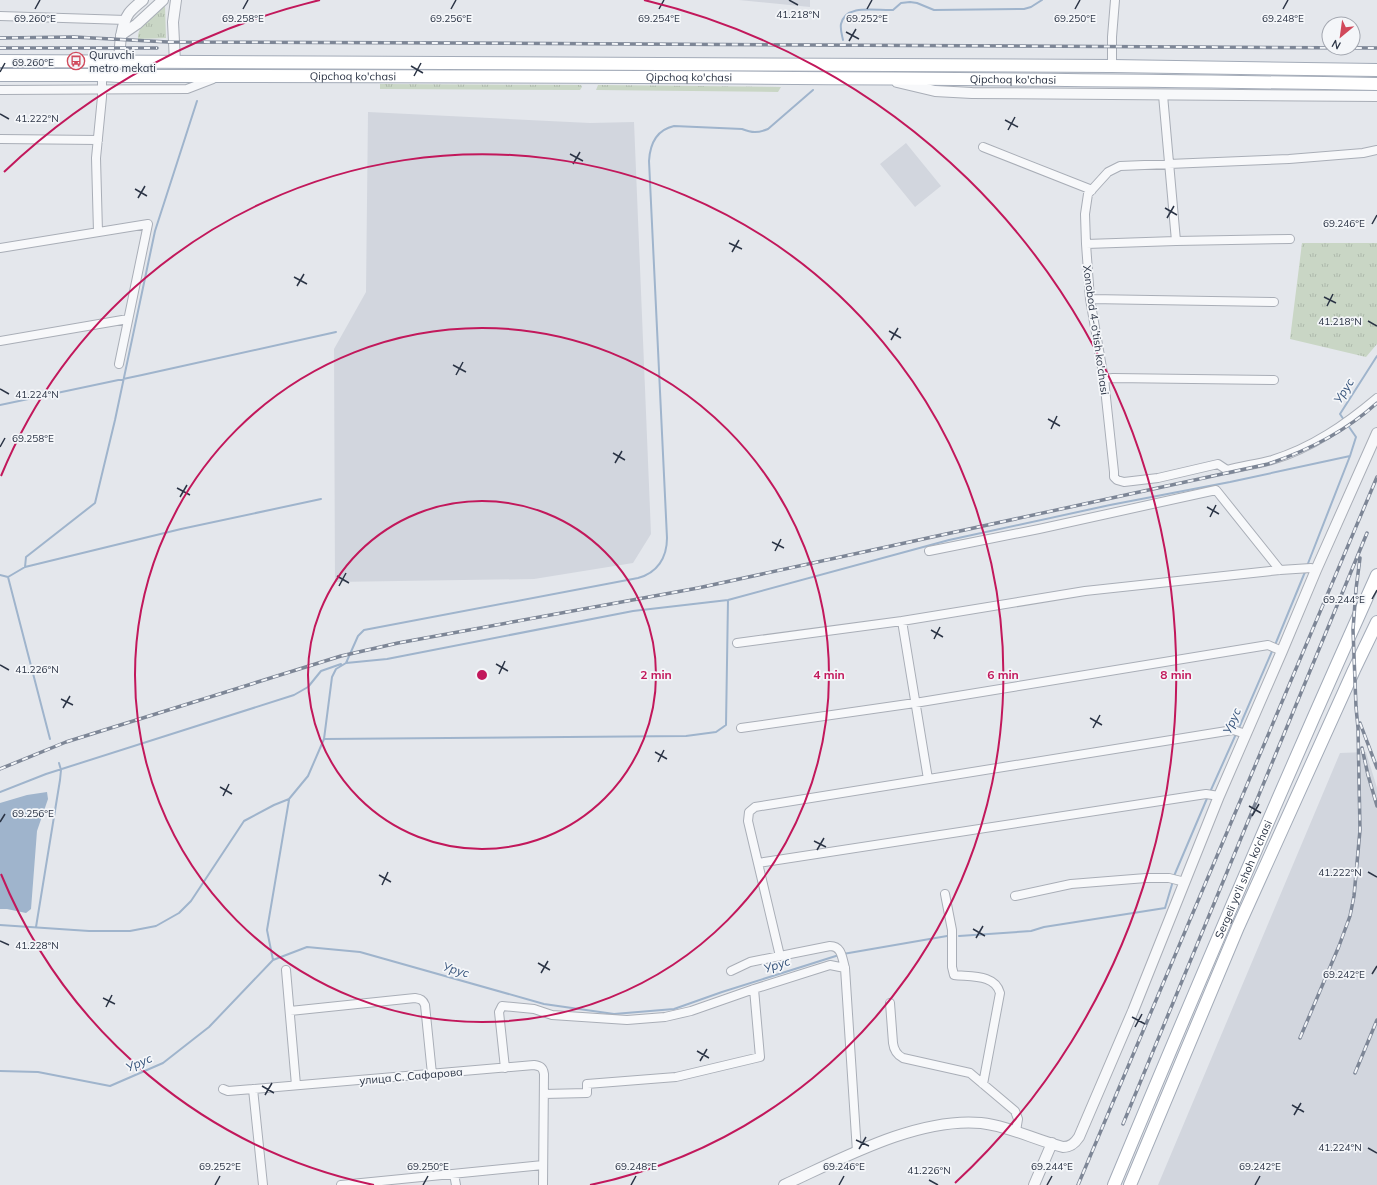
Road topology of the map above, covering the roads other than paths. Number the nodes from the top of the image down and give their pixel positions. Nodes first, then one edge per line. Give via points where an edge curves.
1 (143, 0) edge
2 (163, 0) edge
3 (176, 0) edge
4 (1115, 0) edge
5 (0, 16) edge
6 (126, 20) junction
7 (121, 35) junction
8 (0, 61) edge
9 (119, 62) junction
10 (175, 62) junction
11 (788, 64) junction
12 (1112, 66) junction
13 (1377, 70) edge
14 (0, 74) edge
15 (102, 75) junction
16 (119, 76) junction
17 (175, 76) junction
18 (220, 77) junction
19 (788, 78) junction
20 (873, 78) junction
21 (1377, 84) edge
22 (0, 90) edge
23 (103, 90) junction
24 (1163, 95) junction
25 (1377, 96) edge
26 (0, 139) edge
27 (98, 140) junction
28 (983, 147) dead end
29 (1377, 150) edge
30 (1170, 164) junction
31 (1092, 190) junction
32 (98, 232) junction
33 (1290, 239) dead end
34 (1176, 241) junction
35 (1086, 244) junction
36 (0, 248) edge
37 (1090, 299) junction
38 (1274, 302) dead end
39 (128, 320) junction
40 (0, 341) edge
41 (119, 364) dead end
42 (1104, 379) junction
43 (1274, 380) dead end
44 (1377, 398) edge
45 (1377, 433) edge
46 (929, 551) dead end
47 (1309, 569) junction
48 (1280, 570) junction
49 (1377, 576) edge
50 (902, 621) junction
51 (1377, 622) edge
52 (737, 643) dead end
53 (1282, 651) junction
54 (915, 703) junction
55 (741, 728) dead end
56 (1246, 734) junction
57 (928, 779) junction
58 (1213, 794) junction
59 (758, 863) junction
60 (1182, 881) junction
61 (945, 894) dead end
62 (1015, 896) dead end
63 (780, 956) junction
64 (845, 968) junction
65 (286, 970) dead end
66 (731, 972) dead end
67 (754, 989) junction
68 (890, 1003) dead end
69 (290, 1011) junction
70 (505, 1068) junction
71 (432, 1074) junction
72 (984, 1084) junction
73 (296, 1085) junction
74 (223, 1089) dead end
75 (253, 1089) junction
76 (544, 1094) junction
77 (1016, 1131) junction
78 (1052, 1143) junction
79 (857, 1152) junction
80 (544, 1165) junction
81 (454, 1174) junction
82 (367, 1184) edge
83 (263, 1185) edge
84 (341, 1185) edge
85 (456, 1185) edge
86 (543, 1185) edge
87 (784, 1185) edge
88 (1034, 1185) edge
89 (1114, 1185) edge
90 (1130, 1185) edge

1 - 6 street via 128,14
2 - 7 street
3 - 10 street via 173,22
4 - 12 street
5 - 6 street
6 - 7 street
7 - 9 street
8 - 9 main road, Qipchoq ko'chasi
9 - 10 main road, Qipchoq ko'chasi
9 - 16 main road
10 - 11 main road, Qipchoq ko'chasi
10 - 17 main road
11 - 12 main road, Qipchoq ko'chasi
11 - 19 main road
12 - 13 main road, Qipchoq ko'chasi
14 - 15 main road, Qipchoq ko'chasi
15 - 16 main road, Qipchoq ko'chasi
15 - 23 street
16 - 17 main road, Qipchoq ko'chasi
17 - 18 main road, Qipchoq ko'chasi
18 - 19 main road, Qipchoq ko'chasi
18 - 23 street via 187,89
19 - 20 main road, Qipchoq ko'chasi
20 - 21 main road, Qipchoq ko'chasi
20 - 24 street via 935,91 966,93
22 - 23 street
23 - 27 street
24 - 25 street
24 - 30 street
26 - 27 street
27 - 32 street
28 - 31 street
29 - 30 street, Xonobod 4-o'tish ko'chasi via 1290,159
30 - 31 street, Xonobod 4-o'tish ko'chasi via 1120,166 1108,172
30 - 34 street
31 - 35 street, Xonobod 4-o'tish ko'chasi via 1088,194 1085,214
32 - 36 street
32 - 39 street via 148,224
33 - 34 street
34 - 35 street
35 - 37 street, Xonobod 4-o'tish ko'chasi
37 - 38 street
37 - 42 street, Xonobod 4-o'tish ko'chasi
39 - 40 street
39 - 41 street
42 - 43 street
42 - 44 street, Xonobod 4-o'tish ko'chasi via 1114,477 1124,482 1158,478 1218,464 1227,470 1272,460 1336,430
45 - 47 street
46 - 48 street via 1216,490
47 - 48 street
47 - 53 street
48 - 50 street via 1085,591
49 - 89 main road, Sergeli yo‘li shoh ko‘chasi via 1320,700
50 - 52 street
50 - 54 street
51 - 90 main road, Sergeli yo‘li shoh ko‘chasi via 1238,927
53 - 54 street via 1268,645
53 - 56 street
54 - 55 street
54 - 57 street
56 - 57 street via 1233,730
56 - 58 street
57 - 59 street via 756,807 750,812 748,821
58 - 59 street
58 - 60 street
59 - 63 street
60 - 62 street via 1146,878 1071,884
60 - 78 street via 1134,1011 1079,1137 1075,1143 1067,1147
61 - 72 street via 952,930 954,975 990,980 1000,994
63 - 64 street via 836,946
63 - 66 street via 750,962
64 - 67 street via 830,965
64 - 79 street
65 - 69 street
67 - 70 street via 690,1011 665,1017 627,1020 552,1015 534,1009 502,1006 499,1012
67 - 76 street via 760,1057 676,1077 587,1084 587,1093
68 - 72 street via 893,1043 899,1056 970,1073
69 - 71 street via 421,998 425,1005
69 - 73 street
70 - 71 street, улица С. Сафарова
70 - 76 street, улица С. Сафарова via 540,1066 544,1074
71 - 73 street, улица С. Сафарова
72 - 77 street via 1015,1111 1018,1119
73 - 75 street, улица С. Сафарова
74 - 75 street, улица С. Сафарова
75 - 83 street
76 - 80 street, улица С. Сафарова
77 - 78 street
77 - 79 street via 982,1123 963,1122 908,1132
78 - 88 street
79 - 87 street
80 - 81 street
80 - 86 street, улица С. Сафарова
81 - 82 street
81 - 85 street
82 - 84 street

